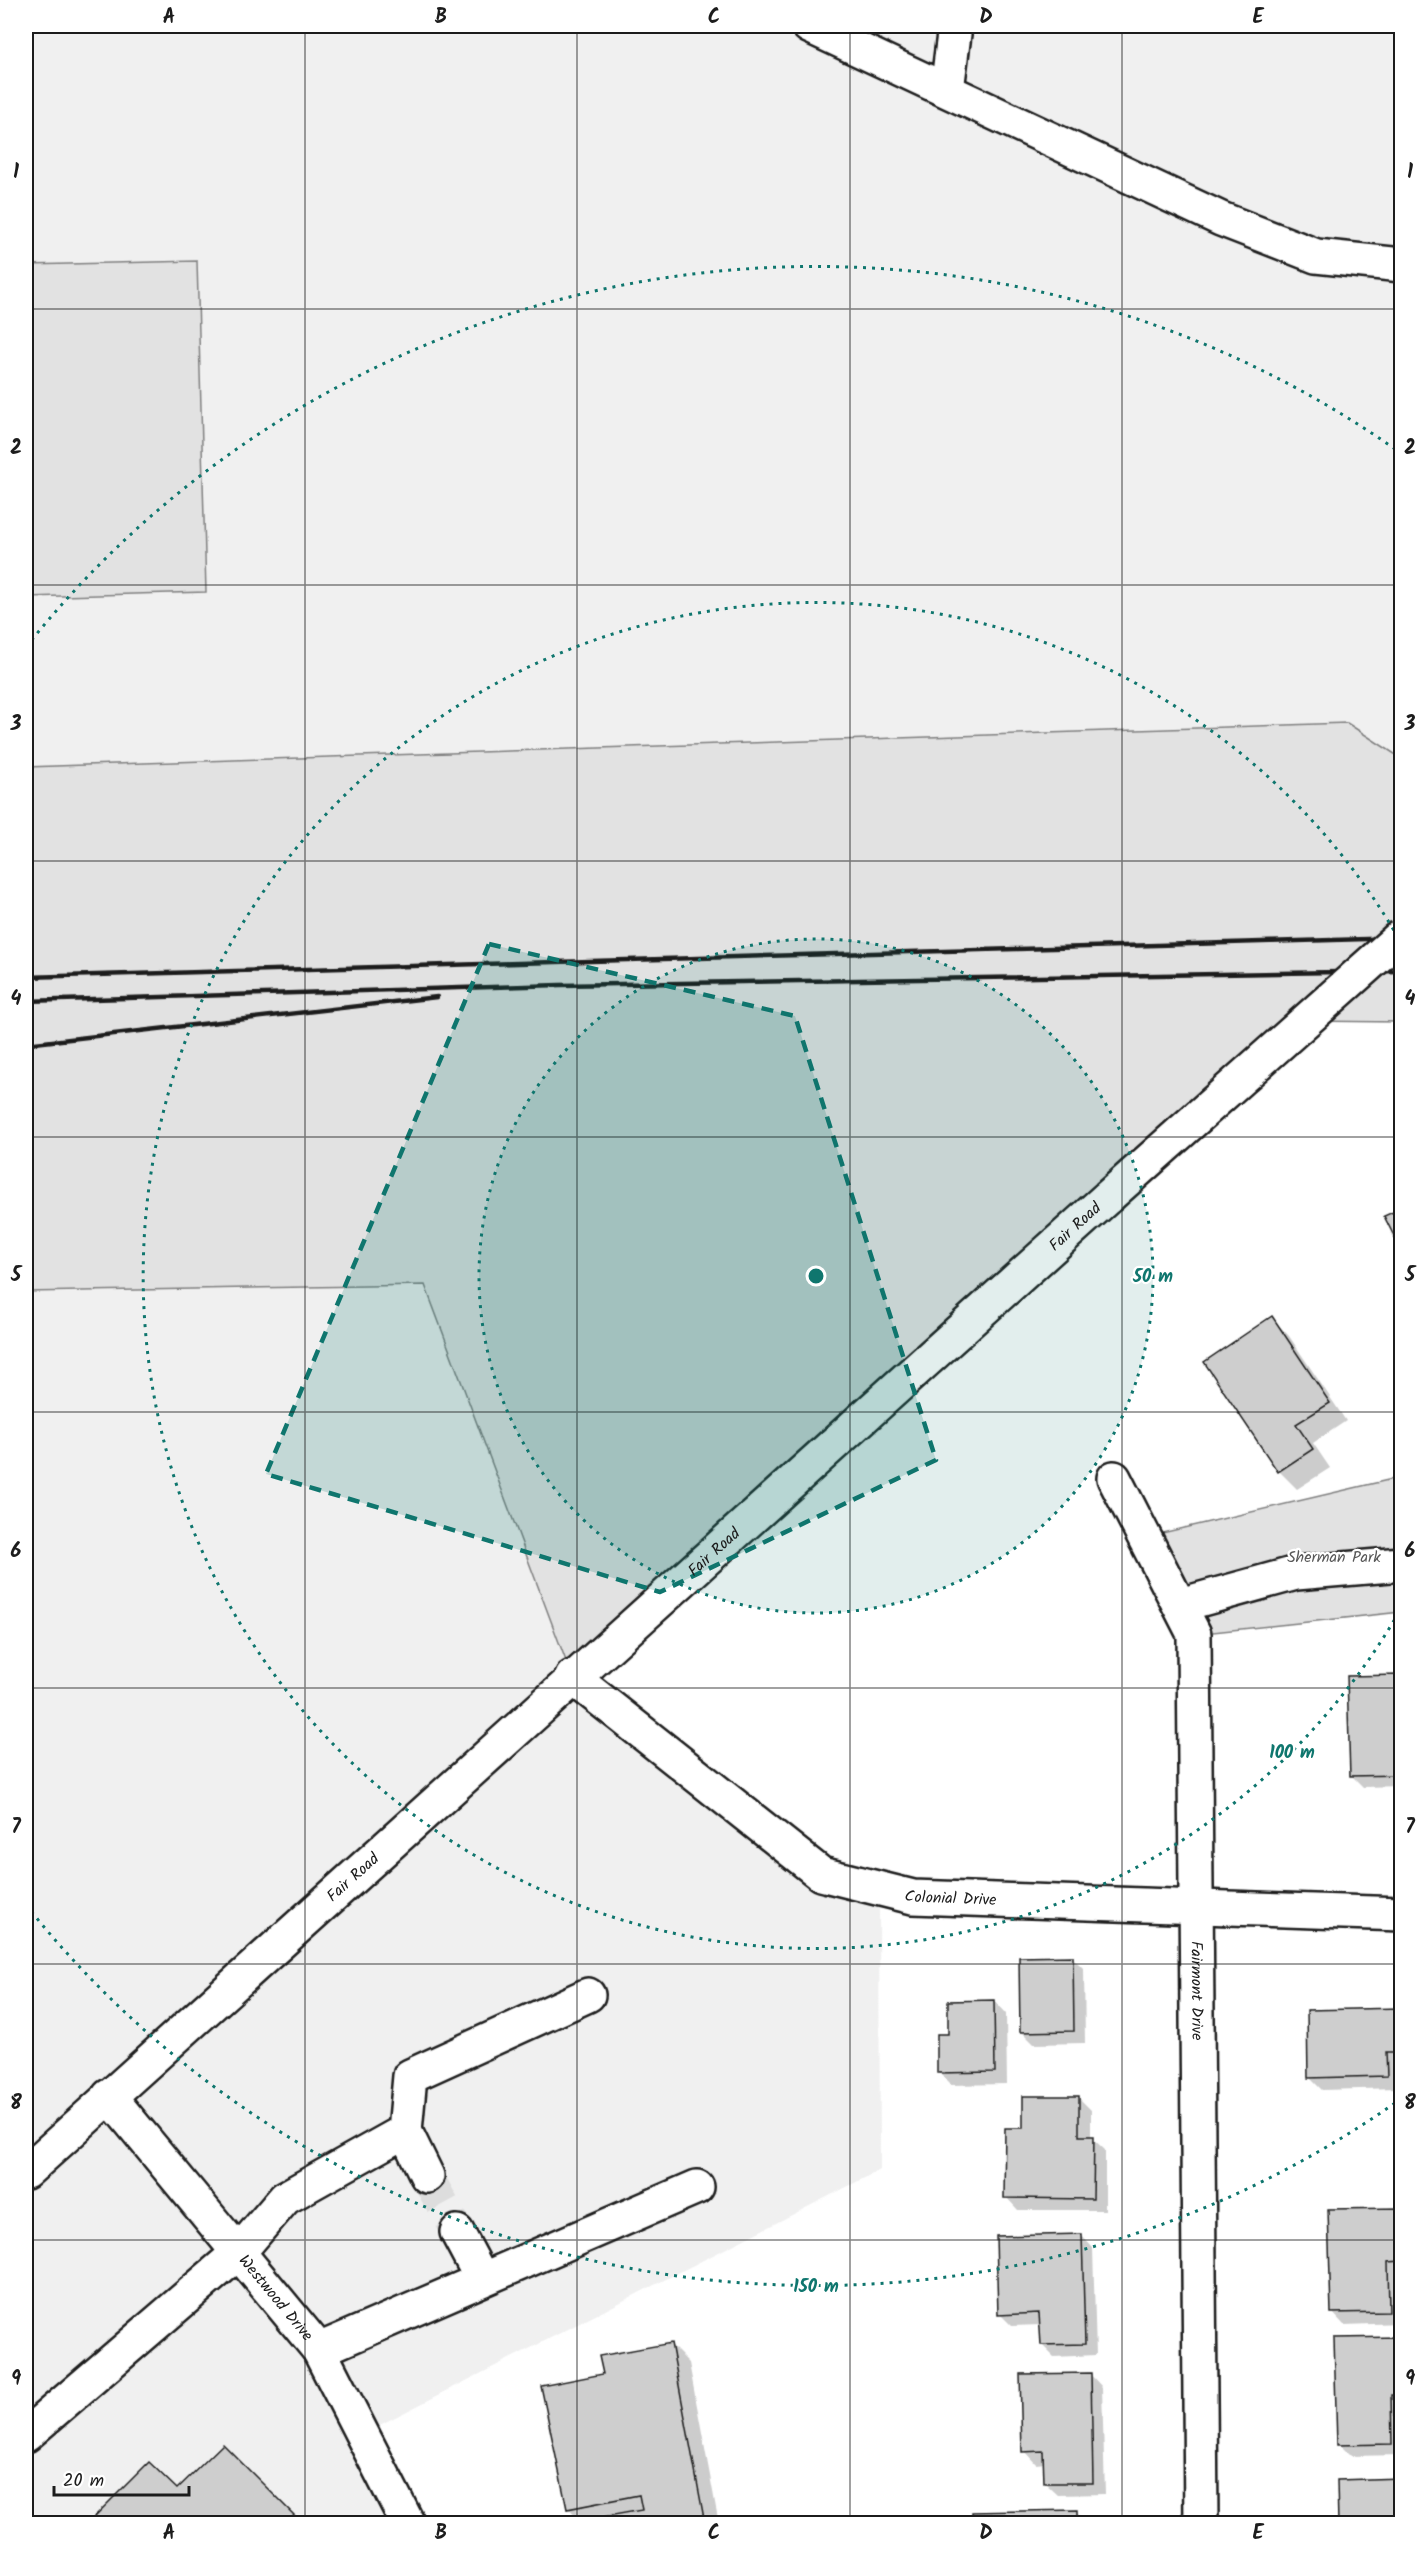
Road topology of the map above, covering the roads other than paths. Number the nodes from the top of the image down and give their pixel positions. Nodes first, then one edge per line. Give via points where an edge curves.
1 (809, 26) edge
2 (955, 26) edge
3 (947, 90) junction
4 (1401, 265) edge
5 (1401, 935) edge
6 (1114, 1478) dead end
7 (1401, 1564) edge
8 (1180, 1605) junction
9 (572, 1677) junction
10 (1197, 1908) junction
11 (1401, 1914) edge
12 (588, 1995) dead end
13 (109, 2096) junction
14 (405, 2131) junction
15 (26, 2172) edge
16 (427, 2176) tunnel mouth
17 (697, 2187) dead end
18 (457, 2232) tunnel mouth
19 (238, 2253) junction
20 (482, 2279) junction
21 (319, 2350) junction
22 (26, 2435) edge
23 (408, 2523) edge
24 (1201, 2523) edge

1 - 3 street
2 - 3 street
3 - 4 street via 1221,219 1316,255
5 - 9 street, Fair Road, bridge
6 - 8 street, Fairmont Drive
7 - 8 street via 1296,1573
8 - 10 street, Fairmont Drive via 1194,1634
9 - 10 street, Colonial Drive via 821,1874 913,1897
9 - 13 street, Fair Road
10 - 11 street, Colonial Drive
10 - 24 street, Fairmont Drive
12 - 14 street via 410,2076
13 - 15 street, Fair Road
13 - 19 street, Westwood Drive
14 - 16 street
14 - 19 street via 285,2198
17 - 20 street
18 - 20 street
19 - 21 street, Westwood Drive
19 - 22 street
20 - 21 street
21 - 23 street, Westwood Drive

